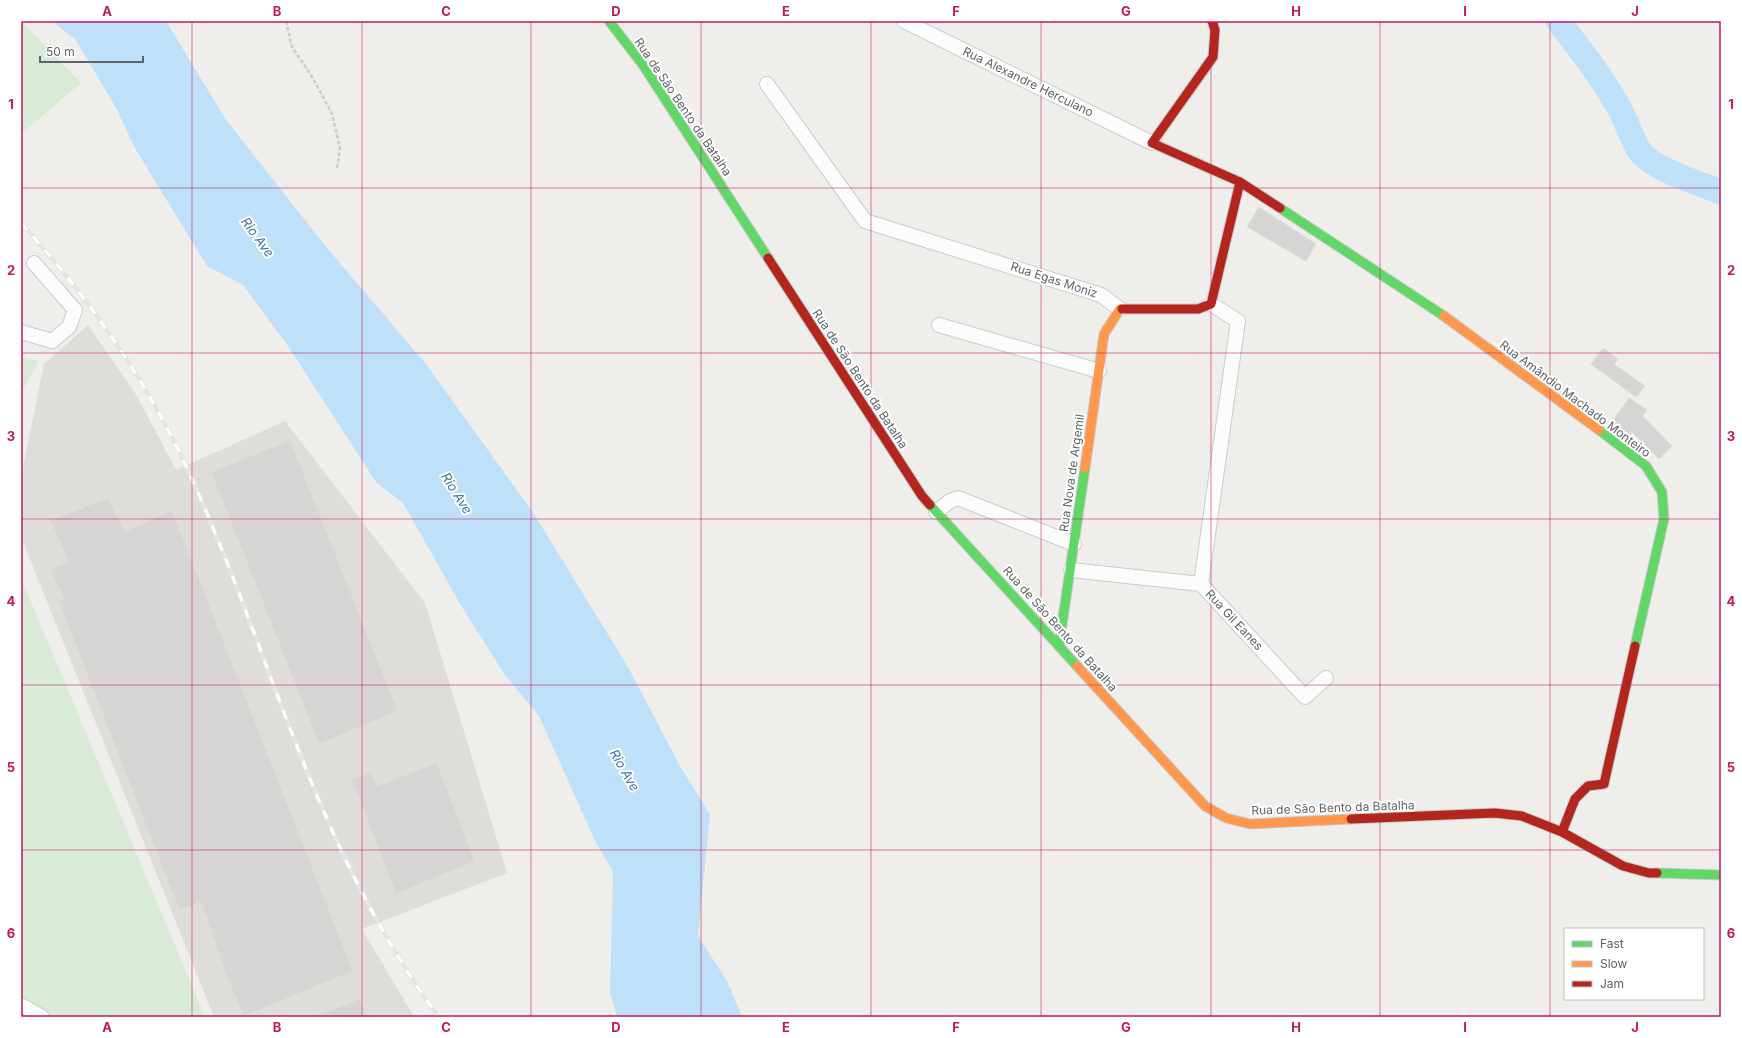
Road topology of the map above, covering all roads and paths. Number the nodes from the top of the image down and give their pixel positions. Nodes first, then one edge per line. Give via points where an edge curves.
1 (286, 21) edge
2 (609, 21) edge
3 (904, 21) edge
4 (1212, 21) edge
5 (767, 84) dead end
6 (1152, 143) junction
7 (337, 168) dead end
8 (1240, 182) junction
9 (34, 263) dead end
10 (1211, 304) junction
11 (1120, 309) junction
12 (939, 325) dead end
13 (21, 332) edge
14 (1099, 371) junction
15 (936, 512) junction
16 (1074, 544) junction
17 (1070, 570) junction
18 (1201, 584) junction
19 (1059, 645) junction
20 (1326, 678) dead end
21 (1562, 832) junction
22 (1721, 874) edge
23 (21, 1005) edge
24 (42, 1017) edge

1 - 7 path via 292,47 332,114 340,148
2 - 15 street, Rua de São Bento da Batalha via 643,65 922,496
3 - 6 street, Rua Alexandre Herculano
4 - 6 street via 1215,30 1213,57
5 - 11 street, Rua Egas Moniz via 865,221 1101,295
6 - 8 street, Rua Amândio Machado Monteiro
8 - 10 street
8 - 21 street, Rua Amândio Machado Monteiro via 1425,302 1564,403 1646,466 1662,492 1664,519 1604,784 1588,786 1575,799
9 - 13 street via 75,310 69,327 52,341
10 - 11 street via 1198,308
10 - 18 street via 1238,321
11 - 14 street, Rua Nova de Argemil via 1104,334
12 - 14 street
14 - 16 street, Rua Nova de Argemil
15 - 16 street via 958,498
15 - 19 street, Rua de São Bento da Batalha
16 - 17 street, Rua Nova de Argemil
17 - 18 street, Rua Gil Eanes
17 - 19 street, Rua Nova de Argemil
18 - 20 street, Rua Gil Eanes via 1305,697
19 - 21 street, Rua de São Bento da Batalha via 1205,806 1226,818 1250,824 1496,814 1522,816
21 - 22 street, Rua de São Bento da Batalha via 1623,866 1649,873
23 - 24 street

